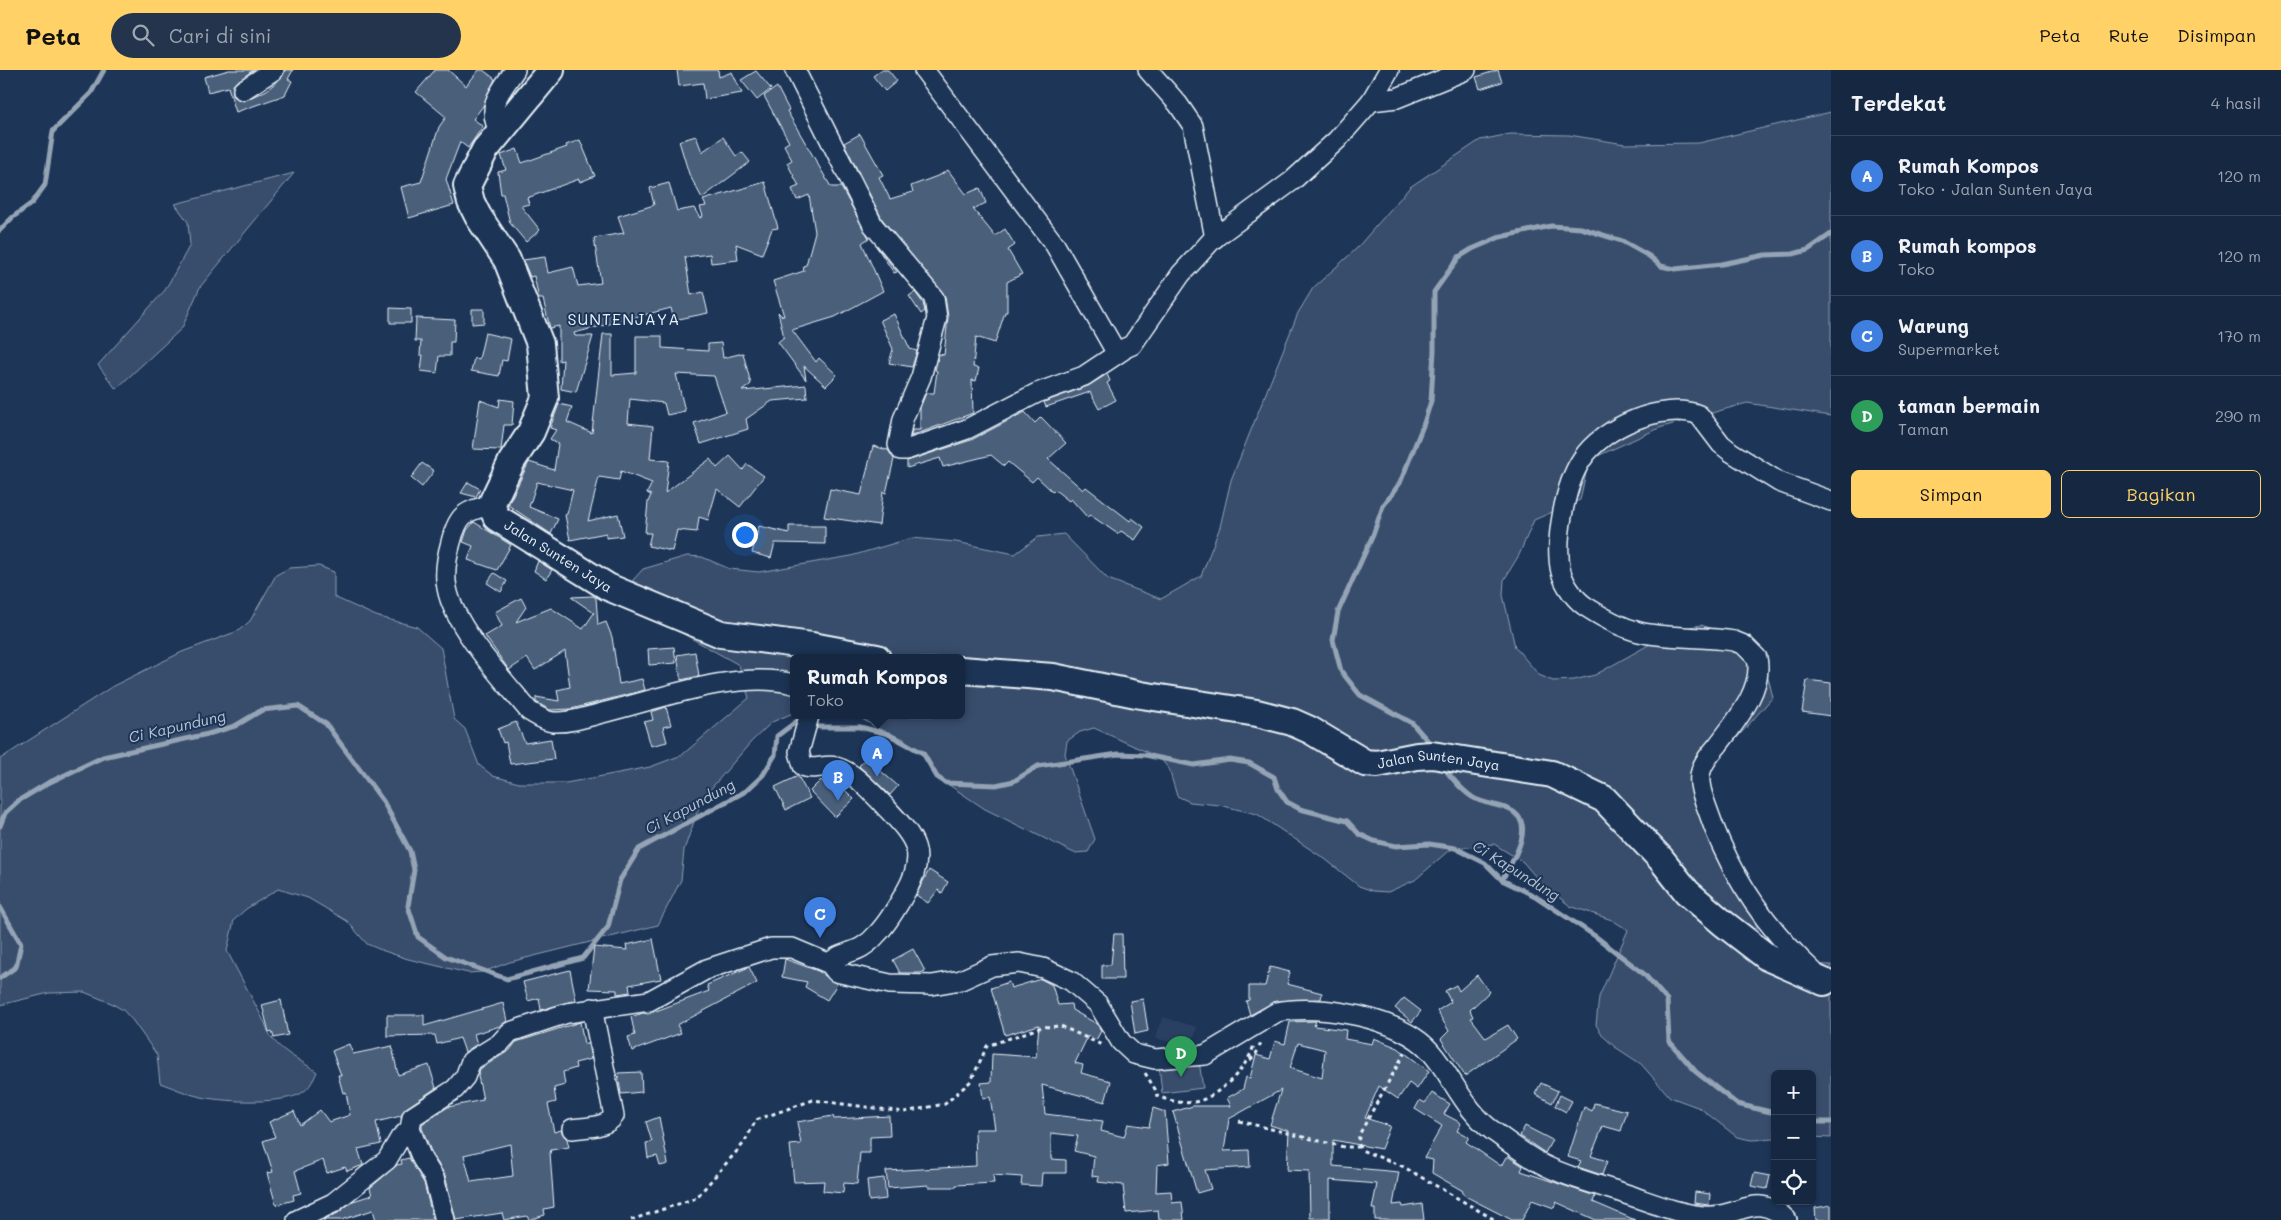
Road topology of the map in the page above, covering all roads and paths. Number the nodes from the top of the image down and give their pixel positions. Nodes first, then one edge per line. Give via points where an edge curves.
1 (274, 70) edge
2 (515, 70) edge
3 (550, 70) edge
4 (795, 70) edge
5 (924, 70) edge
6 (1148, 70) edge
7 (1390, 70) edge
8 (1466, 70) edge
9 (244, 90) dead end
10 (1371, 101) junction
11 (499, 131) junction
12 (1215, 238) junction
13 (1123, 350) junction
14 (1831, 501) edge
15 (491, 505) junction
16 (855, 654) edge
17 (965, 670) edge
18 (790, 683) edge
19 (808, 719) edge
20 (830, 964) junction
21 (1824, 982) joint
22 (592, 1008) junction
23 (1251, 1029) junction
24 (1414, 1036) junction
25 (1134, 1054) junction
26 (1239, 1121) dead end
27 (572, 1128) dead end
28 (410, 1129) junction
29 (1359, 1147) junction
30 (298, 1220) edge
31 (445, 1220) edge
32 (631, 1220) edge
33 (1495, 1220) edge
34 (1787, 1220) edge

1 - 9 street
2 - 11 street via 499,92 493,108 492,115
3 - 11 main road
4 - 13 street via 873,225 934,298 937,318 921,377 903,419 898,445 901,450 972,426 1037,393 1090,373
5 - 13 street via 1055,245 1112,347 1116,352
6 - 12 street via 1193,126
7 - 10 street
8 - 10 street via 1396,98
10 - 12 street via 1337,140 1292,181
11 - 15 main road via 485,150 467,186 478,216 507,260 540,344 544,398 531,432 512,461
12 - 13 street via 1194,258 1132,345
14 - 21 street via 1779,482 1721,444 1700,415 1676,409 1627,424 1605,437 1583,458 1567,493 1559,558 1566,585 1586,608 1638,632 1734,641 1744,645 1757,658 1758,678 1739,715 1701,771 1701,785 1710,817 1728,858 1752,900 1781,939
15 - 16 main road, Jalan Sunten Jaya via 497,518 608,587 721,634
15 - 18 street via 471,510 458,520 450,545 447,589 465,628 529,711 540,718 553,722 582,718 717,684 777,680
17 - 21 main road, Jalan Sunten Jaya via 1052,677 1257,713 1310,730 1365,763 1438,756 1552,774 1604,799 1661,859 1687,892 1767,957
19 - 20 street via 799,752 800,761 807,769 825,765 837,767 866,786 907,830 918,861 915,876 877,934 863,947 835,958
20 - 22 street via 792,948 771,948 707,969 649,1001
20 - 25 street via 836,972 890,984 961,980 992,966 1019,963 1043,968 1071,981 1098,1004 1120,1042
22 - 27 street via 614,1116 604,1124
22 - 28 street via 510,1032 500,1043 471,1062 455,1089 412,1117
23 - 24 street via 1277,1012 1306,1009 1368,1018
23 - 25 street via 1204,1054 1155,1059
23 - 25 path via 1254,1045 1247,1062 1216,1092 1198,1102 1176,1102 1157,1096
24 - 29 path via 1358,1138
24 - 34 street via 1431,1052 1470,1111 1541,1164 1661,1207 1702,1216 1728,1215 1742,1208 1762,1205 1772,1207
25 - 32 path via 1112,1049 1061,1026 1042,1027 987,1046 971,1082 945,1104 904,1112 813,1100 782,1109 756,1120 744,1143 696,1198
26 - 29 path via 1344,1147
28 - 30 street via 400,1138 387,1160 334,1203
28 - 31 street via 434,1178
29 - 33 path via 1432,1182

